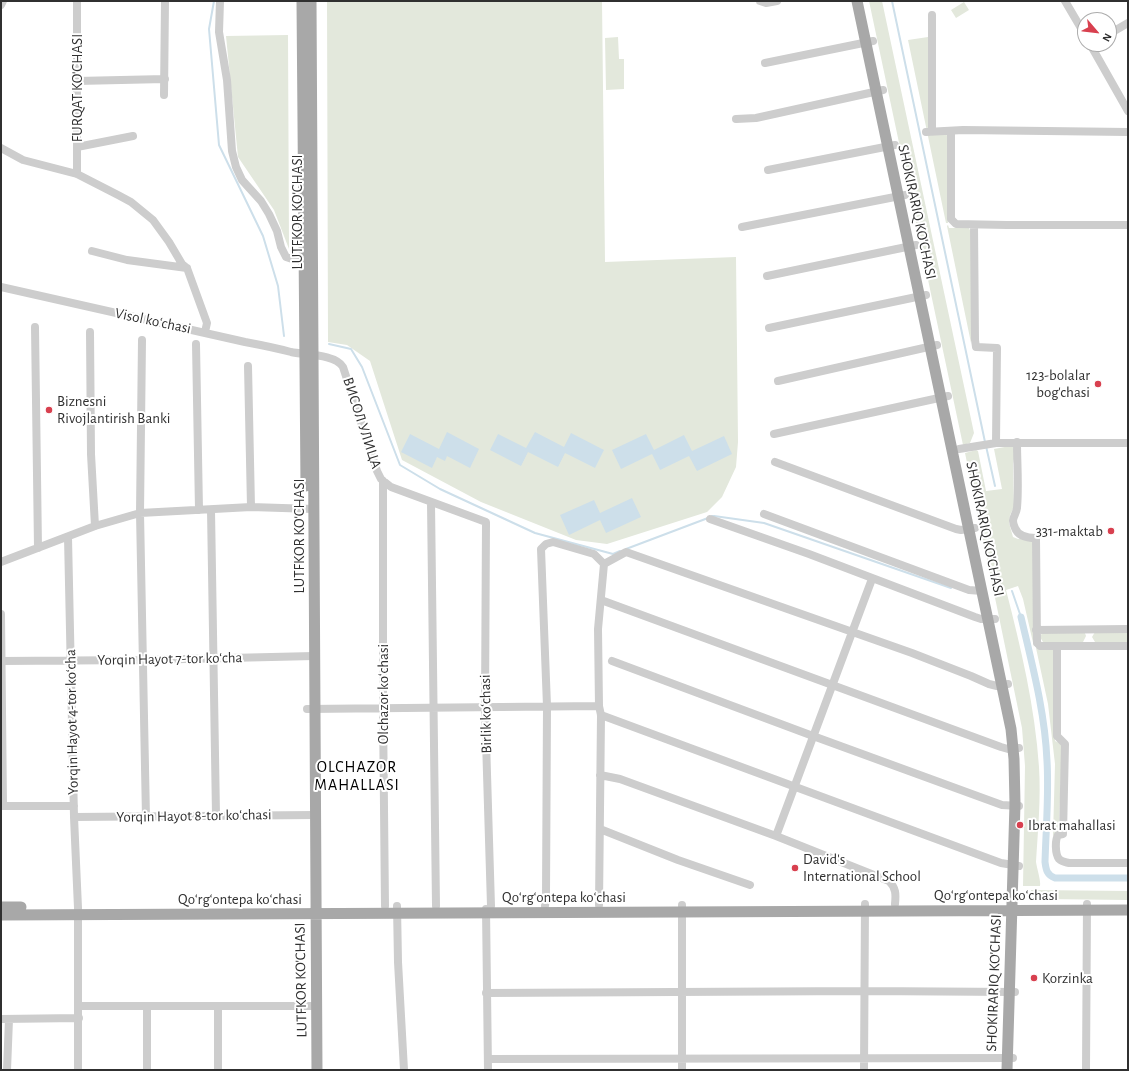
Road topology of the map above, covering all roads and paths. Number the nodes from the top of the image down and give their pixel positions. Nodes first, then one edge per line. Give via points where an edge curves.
1 (3, 1) edge
2 (77, 1) edge
3 (165, 1) edge
4 (220, 1) edge
5 (302, 1) edge
6 (311, 1) edge
7 (760, 1) edge
8 (777, 1) edge
9 (857, 1) edge
10 (864, 1) edge
11 (1065, 1) edge
12 (1, 5) edge
13 (932, 15) dead end
14 (1077, 21) edge
15 (1128, 23) edge
16 (1117, 29) edge
17 (869, 42) junction
18 (1095, 52) edge
19 (765, 63) dead end
20 (164, 79) junction
21 (77, 81) junction
22 (880, 91) junction
23 (164, 95) dead end
24 (1128, 111) edge
25 (736, 119) dead end
26 (951, 131) junction
27 (1128, 132) edge
28 (133, 136) dead end
29 (891, 145) junction
30 (77, 147) junction
31 (1, 148) edge
32 (768, 170) dead end
33 (77, 174) junction
34 (902, 196) junction
35 (974, 225) junction
36 (1128, 225) edge
37 (742, 226) dead end
38 (912, 245) junction
39 (92, 251) dead end
40 (304, 260) junction
41 (187, 268) junction
42 (767, 276) dead end
43 (1, 287) edge
44 (923, 295) junction
45 (36, 326) dead end
46 (769, 328) dead end
47 (90, 332) dead end
48 (205, 332) junction
49 (142, 340) dead end
50 (196, 344) dead end
51 (934, 345) junction
52 (309, 354) junction
53 (248, 366) dead end
54 (778, 381) dead end
55 (945, 397) junction
56 (774, 434) dead end
57 (1017, 442) junction
58 (1128, 443) edge
59 (989, 444) junction
60 (959, 449) junction
61 (775, 462) dead end
62 (383, 481) junction
63 (431, 503) junction
64 (251, 507) junction
65 (310, 509) junction
66 (199, 510) junction
67 (211, 510) junction
68 (140, 513) junction
69 (764, 514) dead end
70 (710, 519) dead end
71 (486, 522) joint
72 (94, 526) junction
73 (972, 528) junction
74 (68, 537) junction
75 (38, 548) junction
76 (1, 562) edge
77 (604, 564) junction
78 (872, 578) junction
79 (982, 591) junction
80 (601, 600) junction
81 (1, 614) edge
82 (992, 619) junction
83 (1128, 629) edge
84 (1036, 630) junction
85 (852, 632) junction
86 (1057, 646) junction
87 (1128, 646) edge
88 (310, 656) junction
89 (214, 658) junction
90 (72, 660) junction
91 (143, 660) junction
92 (1, 661) edge
93 (612, 661) dead end
94 (833, 684) junction
95 (1005, 685) junction
96 (547, 706) junction
97 (600, 706) junction
98 (485, 707) junction
99 (434, 708) junction
100 (311, 709) junction
101 (383, 709) junction
102 (601, 715) junction
103 (813, 736) junction
104 (1016, 748) junction
105 (600, 775) junction
106 (795, 786) junction
107 (2, 806) edge
108 (74, 806) junction
109 (1017, 806) junction
110 (216, 815) junction
111 (311, 816) junction
112 (74, 817) junction
113 (146, 818) junction
114 (600, 828) junction
115 (776, 836) junction
116 (1128, 863) edge
117 (1016, 865) junction
118 (750, 885) dead end
119 (895, 904) junction
120 (1128, 904) edge
121 (599, 905) junction
122 (385, 906) junction
123 (436, 906) junction
124 (545, 906) junction
125 (1014, 906) junction
126 (1, 907) edge
127 (865, 907) junction
128 (1087, 907) junction
129 (487, 908) junction
130 (682, 908) junction
131 (312, 910) junction
132 (397, 910) junction
133 (1128, 910) edge
134 (78, 911) junction
135 (1, 915) edge
136 (682, 991) junction
137 (864, 991) junction
138 (1012, 992) junction
139 (486, 993) junction
140 (78, 1006) junction
141 (147, 1006) junction
142 (313, 1006) junction
143 (218, 1007) junction
144 (78, 1018) junction
145 (5, 1019) edge
146 (682, 1058) junction
147 (864, 1058) junction
148 (1010, 1058) junction
149 (488, 1059) junction
150 (7, 1070) edge
151 (78, 1070) edge
152 (148, 1070) edge
153 (218, 1070) edge
154 (310, 1070) edge
155 (317, 1070) edge
156 (404, 1070) edge
157 (488, 1070) edge
158 (682, 1070) edge
159 (864, 1070) edge
160 (1007, 1070) edge
161 (1013, 1070) edge
162 (1086, 1070) edge

1 - 12 street
2 - 21 street, FURQAT KO'CHASI
3 - 20 street
4 - 40 street via 219,32 236,167 242,180 269,214 286,257
5 - 40 main road, LUTFKOR KO'CHASI
6 - 52 main road, LUTFKOR KO'CHASI
7 - 8 street via 766,4
9 - 17 main road, SHOKIRARIQ KO'CHASI
10 - 17 main road, SHOKIRARIQ KO'CHASI
11 - 14 street
13 - 26 street via 929,132
15 - 16 street
17 - 19 street
17 - 22 main road, SHOKIRARIQ KO'CHASI
18 - 24 street
20 - 21 street
20 - 23 street
21 - 30 street, FURQAT KO'CHASI
22 - 25 street via 756,118
22 - 29 main road, SHOKIRARIQ KO'CHASI
26 - 27 street
26 - 35 street via 951,219 956,224
28 - 30 street
29 - 32 street
29 - 34 main road, SHOKIRARIQ KO'CHASI
30 - 33 street, FURQAT KO'CHASI
31 - 33 street via 23,160
33 - 41 street via 143,211 161,230
34 - 37 street
34 - 38 main road, SHOKIRARIQ KO'CHASI
35 - 36 street
35 - 59 street via 973,347 997,348
38 - 42 street
38 - 44 main road, SHOKIRARIQ KO'CHASI
39 - 41 street via 127,260
40 - 52 main road, LUTFKOR KO'CHASI
41 - 48 street via 207,323
43 - 48 street, Visol koʻchasi
44 - 46 street
44 - 51 main road, SHOKIRARIQ KO'CHASI
45 - 75 street
47 - 72 street
48 - 52 street, Visol koʻchasi
49 - 68 street
50 - 66 street
51 - 54 street
51 - 55 main road, SHOKIRARIQ KO'CHASI
52 - 62 street, ВИСОЛ УЛИЦА via 336,361 344,367
52 - 65 main road, LUTFKOR KO'CHASI
53 - 64 street
55 - 56 street
55 - 60 main road, SHOKIRARIQ KO'CHASI
55 - 73 main road, SHOKIRARIQ KO'CHASI
57 - 58 street
57 - 59 street
57 - 84 street via 1017,510 1012,522 1015,530 1027,537 1036,538
59 - 60 street
60 - 73 main road, SHOKIRARIQ KO'CHASI
61 - 73 street via 956,529
62 - 63 street, ВИСОЛ УЛИЦА via 391,487
62 - 101 street, Olchazor koʻchasi
63 - 71 street, ВИСОЛ УЛИЦА
63 - 99 street
64 - 65 street
64 - 67 street
65 - 88 main road, LUTFKOR KO'CHASI
66 - 67 street
66 - 68 street
67 - 89 street
68 - 72 street
68 - 91 street
69 - 79 street via 969,590
70 - 78 street
71 - 98 street, Birlik koʻchasi
72 - 74 street
73 - 79 main road, SHOKIRARIQ KO'CHASI
73 - 82 main road, SHOKIRARIQ KO'CHASI
74 - 75 street
74 - 90 street, Yorqin Hayot 4-tor koʻcha
75 - 76 street
77 - 80 street
77 - 85 street via 626,552
77 - 96 street via 594,554 553,542 541,549
78 - 82 street via 975,617
78 - 85 street
79 - 82 main road, SHOKIRARIQ KO'CHASI
80 - 94 street
80 - 97 street via 598,629
81 - 92 street
82 - 95 main road, SHOKIRARIQ KO'CHASI
83 - 84 street
84 - 86 street via 1038,645
85 - 94 street
85 - 95 street via 989,684
86 - 87 street
86 - 116 street via 1057,736 1065,744 1063,834 1056,838 1057,855 1069,863
88 - 89 street, Yorqin Hayot 7-tor koʻcha
88 - 100 main road, LUTFKOR KO'CHASI
89 - 91 street, Yorqin Hayot 7-tor koʻcha
89 - 110 street
90 - 91 street, Yorqin Hayot 7-tor koʻcha
90 - 92 street, Yorqin Hayot 7-tor koʻcha
90 - 108 street, Yorqin Hayot 4-tor koʻcha
91 - 113 street
92 - 107 street
93 - 103 street
94 - 103 street
94 - 104 street via 1001,747
95 - 104 main road, SHOKIRARIQ KO'CHASI via 1016,726
96 - 97 street
96 - 98 street
96 - 124 street
97 - 102 street
98 - 99 street
98 - 129 street, Birlik koʻchasi
99 - 101 street
99 - 123 street
100 - 101 street
100 - 111 main road, LUTFKOR KO'CHASI
101 - 122 street, Olchazor koʻchasi
102 - 105 street
102 - 106 street
103 - 106 street
103 - 109 street via 1002,805
104 - 109 main road, SHOKIRARIQ KO'CHASI
105 - 114 street
105 - 115 street via 620,779
106 - 115 street
106 - 117 street via 1001,863
107 - 108 street
108 - 112 street, Yorqin Hayot 4-tor koʻcha
109 - 117 main road, SHOKIRARIQ KO'CHASI
110 - 111 street, Yorqin Hayot 8-tor koʻchasi
110 - 113 street, Yorqin Hayot 8-tor koʻchasi
111 - 131 main road, LUTFKOR KO'CHASI
112 - 113 street, Yorqin Hayot 8-tor koʻchasi
112 - 134 street, Yorqin Hayot 4-tor koʻcha
114 - 118 street via 678,860
114 - 121 street
115 - 119 street via 889,881 895,887
117 - 125 main road, SHOKIRARIQ KO'CHASI
119 - 125 main road, Qoʻrgʻontepa koʻchasi
119 - 127 main road, Qoʻrgʻontepa koʻchasi
120 - 128 main road, Qoʻrgʻontepa koʻchasi
121 - 124 main road, Qoʻrgʻontepa koʻchasi
121 - 130 main road, Qoʻrgʻontepa koʻchasi
122 - 131 main road, Qoʻrgʻontepa koʻchasi
122 - 132 main road, Qoʻrgʻontepa koʻchasi
123 - 129 main road, Qoʻrgʻontepa koʻchasi
123 - 132 main road, Qoʻrgʻontepa koʻchasi
124 - 129 main road, Qoʻrgʻontepa koʻchasi
125 - 127 main road, Qoʻrgʻontepa koʻchasi
125 - 128 main road, Qoʻrgʻontepa koʻchasi
125 - 138 main road, SHOKIRARIQ KO'CHASI
126 - 134 main road, Qoʻrgʻontepa koʻchasi
127 - 130 main road, Qoʻrgʻontepa koʻchasi
127 - 137 street
128 - 133 main road, Qoʻrgʻontepa koʻchasi
128 - 162 street
129 - 130 main road, Qoʻrgʻontepa koʻchasi
129 - 132 main road, Qoʻrgʻontepa koʻchasi
129 - 139 street, Birlik koʻchasi
130 - 136 street
131 - 132 main road, Qoʻrgʻontepa koʻchasi
131 - 134 main road, Qoʻrgʻontepa koʻchasi
131 - 142 main road, LUTFKOR KO'CHASI
132 - 156 street
134 - 135 main road, Qoʻrgʻontepa koʻchasi
134 - 140 street, Yorqin Hayot 4-tor koʻcha
136 - 137 street
136 - 139 street
136 - 146 street
137 - 138 street
137 - 147 street
138 - 148 main road, SHOKIRARIQ KO'CHASI
139 - 149 street, Birlik koʻchasi
140 - 141 street
140 - 144 street, Yorqin Hayot 4-tor koʻcha
141 - 143 street
141 - 152 street
142 - 143 street
142 - 154 main road, LUTFKOR KO'CHASI
142 - 155 main road, LUTFKOR KO'CHASI
143 - 153 street
144 - 145 street
144 - 151 street, Yorqin Hayot 4-tor koʻcha
145 - 150 street
146 - 147 street
146 - 149 street
146 - 158 street
147 - 148 street
147 - 159 street
148 - 160 main road, SHOKIRARIQ KO'CHASI
148 - 161 main road, SHOKIRARIQ KO'CHASI
149 - 157 street, Birlik koʻchasi

